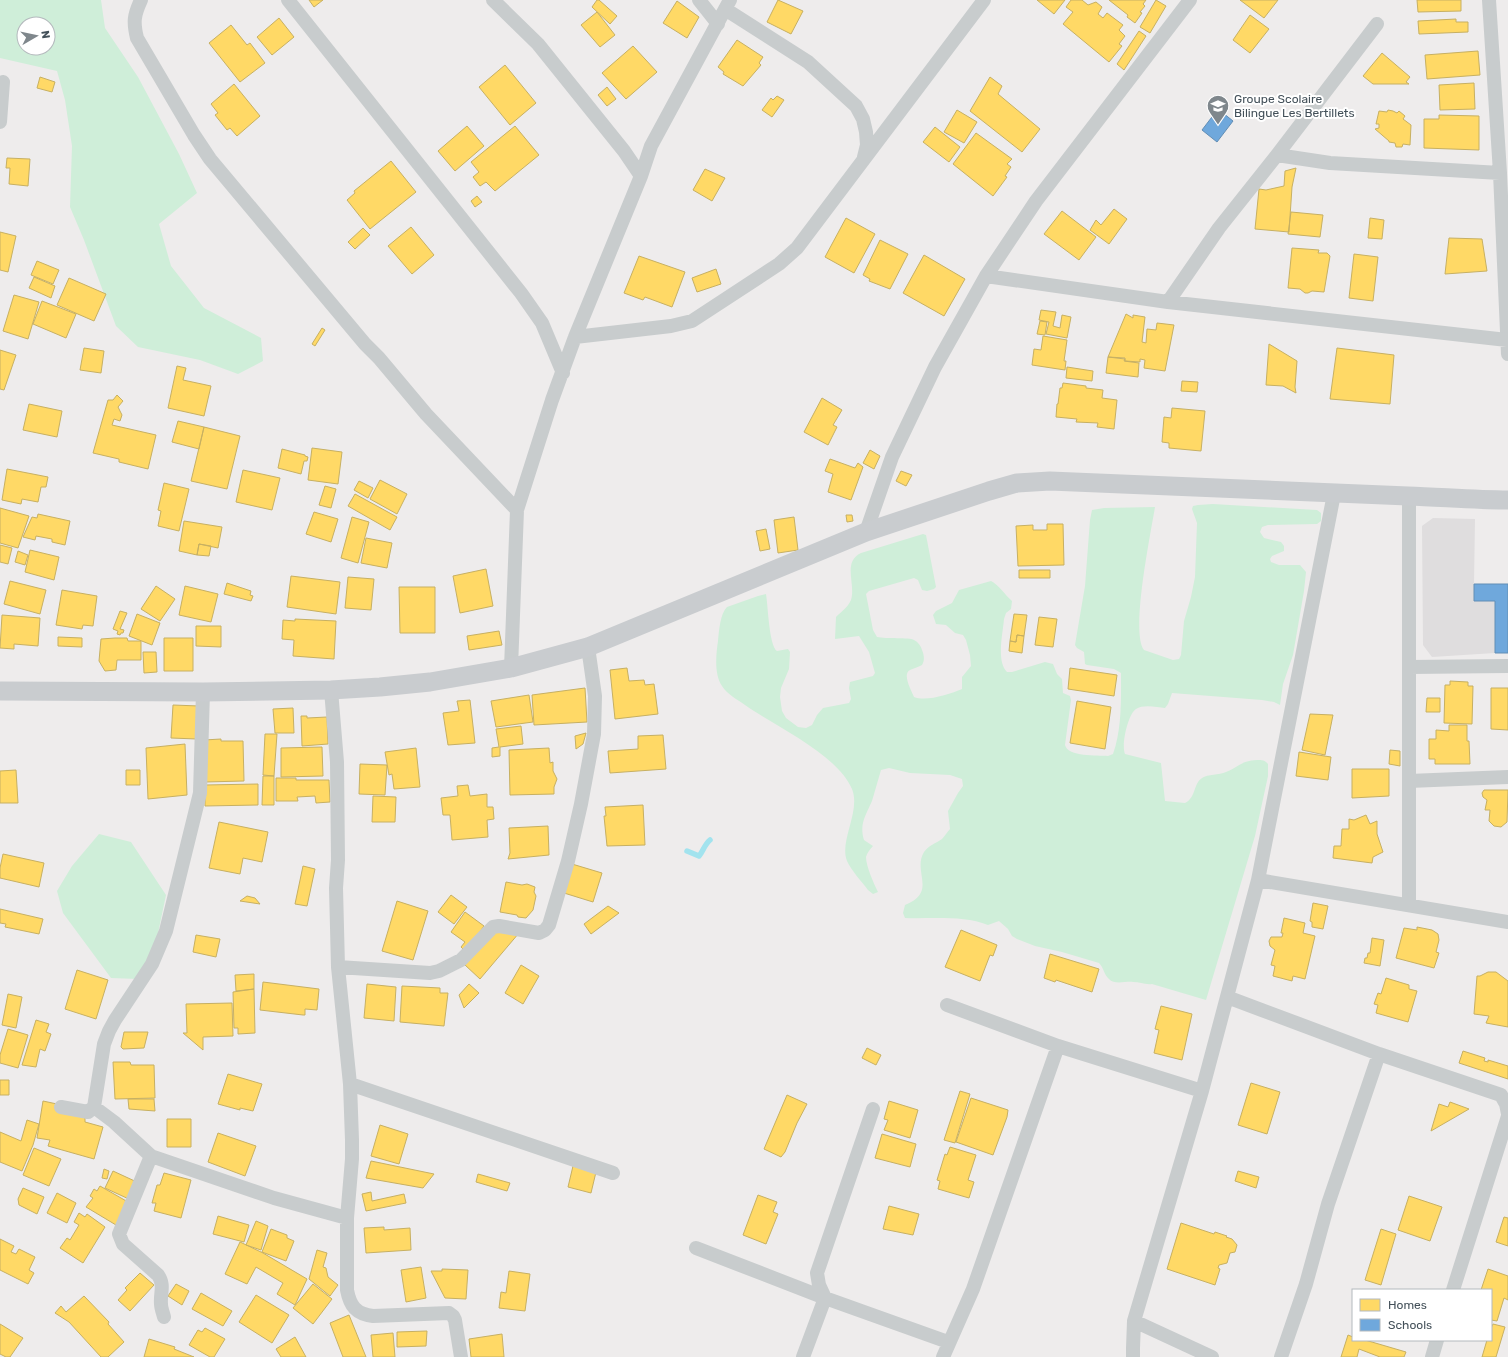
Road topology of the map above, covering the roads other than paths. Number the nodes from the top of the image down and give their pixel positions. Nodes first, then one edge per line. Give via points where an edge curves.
1 (141, 0) edge
2 (288, 0) edge
3 (493, 0) edge
4 (699, 0) edge
5 (984, 0) edge
6 (1190, 0) edge
7 (1489, 0) edge
8 (728, 4) edge
9 (718, 24) junction
10 (1377, 24) dead end
11 (3, 82) dead end
12 (0, 122) edge
13 (1277, 155) junction
14 (864, 159) junction
15 (1500, 173) junction
16 (641, 176) junction
17 (986, 276) junction
18 (1168, 302) junction
19 (576, 337) junction
20 (1508, 347) edge
21 (563, 373) junction
22 (1334, 494) junction
23 (1409, 496) junction
24 (1508, 500) edge
25 (517, 510) junction
26 (866, 532) junction
27 (588, 647) junction
28 (1508, 666) edge
29 (1409, 667) junction
30 (512, 668) junction
31 (330, 690) junction
32 (0, 691) edge
33 (203, 692) junction
34 (1508, 777) edge
35 (1409, 781) junction
36 (1258, 880) junction
37 (1409, 904) junction
38 (1508, 922) edge
39 (338, 967) junction
40 (1226, 997) junction
41 (947, 1004) dead end
42 (1058, 1046) junction
43 (1379, 1054) junction
44 (350, 1084) junction
45 (1202, 1091) junction
46 (62, 1107) dead end
47 (94, 1108) junction
48 (873, 1109) dead end
49 (1508, 1115) edge
50 (151, 1156) junction
51 (613, 1172) dead end
52 (347, 1218) junction
53 (696, 1248) dead end
54 (1453, 1289) edge
55 (825, 1298) junction
56 (164, 1317) dead end
57 (1134, 1321) junction
58 (1437, 1341) edge
59 (948, 1342) junction
60 (461, 1357) edge
61 (803, 1357) edge
62 (943, 1357) edge
63 (1133, 1357) edge
64 (1212, 1357) edge
65 (1281, 1357) edge
66 (1432, 1357) edge

1 - 25 street via 135,13 137,38 210,159 426,414
2 - 21 street via 522,293 542,323
3 - 16 street via 538,44
4 - 9 street
5 - 14 street
6 - 17 street via 1036,200
7 - 15 street
8 - 9 street
8 - 14 street via 808,62 856,106 866,132
9 - 16 street via 651,146
10 - 13 street
11 - 12 street
13 - 15 street via 1330,163
13 - 18 street via 1219,228
14 - 19 street via 797,248 779,264 692,321 671,326
15 - 20 street
16 - 19 street
17 - 18 street
17 - 26 street via 935,367 892,457
18 - 20 street
19 - 21 street
21 - 25 street
22 - 23 main road
22 - 26 main road via 1050,481 1017,483
22 - 36 street
23 - 24 main road
23 - 29 street
25 - 30 street
26 - 27 main road
27 - 30 main road
27 - 39 street via 594,696 594,734 578,818 550,925 539,933 493,927 461,960 430,973
28 - 29 street
29 - 35 street
30 - 31 main road via 430,682
31 - 33 main road
31 - 39 street via 337,762
32 - 33 main road
33 - 47 street via 200,793 166,931 152,964 115,1020 104,1044
34 - 35 street
35 - 37 street
36 - 37 street
36 - 40 street
37 - 38 street
39 - 44 street
40 - 43 street
40 - 45 street
41 - 42 street
42 - 45 street
42 - 59 street via 973,1289
43 - 49 street via 1501,1095
43 - 65 street via 1328,1204 1306,1284
44 - 51 street
44 - 52 street via 352,1159
45 - 57 street
46 - 47 street via 88,1112
47 - 50 street via 114,1122
48 - 55 street via 817,1273 818,1285
49 - 54 street
50 - 52 street via 274,1198
50 - 56 street via 119,1234 123,1244 161,1279
52 - 60 street via 349,1301 363,1314 373,1316 449,1313 455,1320
53 - 55 street
55 - 59 street
55 - 61 street
57 - 63 street
57 - 64 street
58 - 66 street
59 - 62 street

